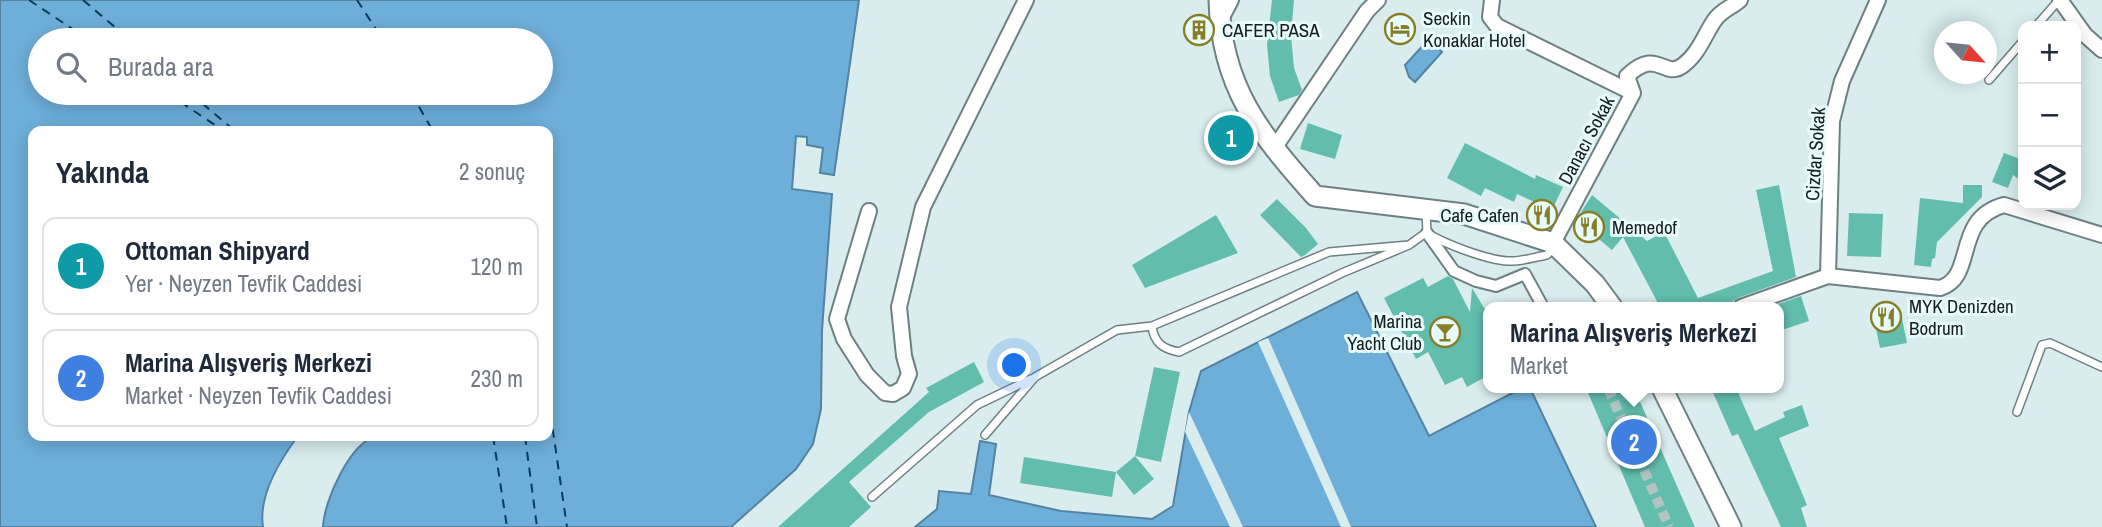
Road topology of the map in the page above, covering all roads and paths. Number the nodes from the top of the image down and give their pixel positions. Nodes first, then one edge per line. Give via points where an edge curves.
1 (1026, 0) edge
2 (1219, 0) edge
3 (1231, 0) edge
4 (1378, 0) edge
5 (1492, 0) edge
6 (1740, 0) edge
7 (1878, 0) edge
8 (2060, 0) edge
9 (2041, 21) edge
10 (1219, 23) junction
11 (2018, 47) edge
12 (2102, 50) edge
13 (1997, 71) edge
14 (1633, 93) junction
15 (1273, 149) junction
16 (1426, 209) junction
17 (869, 211) dead end
18 (1427, 233) junction
19 (2102, 235) edge
20 (1554, 244) junction
21 (1409, 245) junction
22 (1828, 276) junction
23 (1540, 302) edge
24 (1608, 302) edge
25 (1755, 302) edge
26 (1152, 326) junction
27 (2102, 367) edge
28 (1035, 377) junction
29 (1664, 393) edge
30 (2017, 412) dead end
31 (985, 436) dead end
32 (872, 497) dead end
33 (1731, 527) edge

1 - 17 street via 923,207 899,307 909,374 903,388 893,394 885,393 867,375 837,319
2 - 10 main road
3 - 10 street
4 - 15 street
5 - 14 street via 1490,17 1497,26
6 - 14 street, Danacı Sokak via 1715,19 1684,65 1676,69 1655,63 1638,65 1627,76
7 - 22 street, Cizdar Sokak via 1842,81 1832,121
8 - 9 lane
8 - 12 street
10 - 15 main road via 1234,84
11 - 13 lane
14 - 20 street, Danacı Sokak
15 - 16 main road via 1314,196
16 - 18 lane
16 - 20 main road via 1464,214
18 - 20 lane via 1441,242 1508,261 1547,255
18 - 21 lane
18 - 23 street via 1454,271 1496,286 1525,274
19 - 22 street via 2004,205 1980,217 1969,236 1958,278 1949,285 1940,288
20 - 24 main road
21 - 26 lane via 1329,252
21 - 26 lane via 1179,352 1165,349 1153,336
22 - 25 street
26 - 28 lane via 1116,330
27 - 30 lane via 2050,343 2042,345
28 - 31 lane
28 - 32 lane via 977,405
29 - 33 main road

